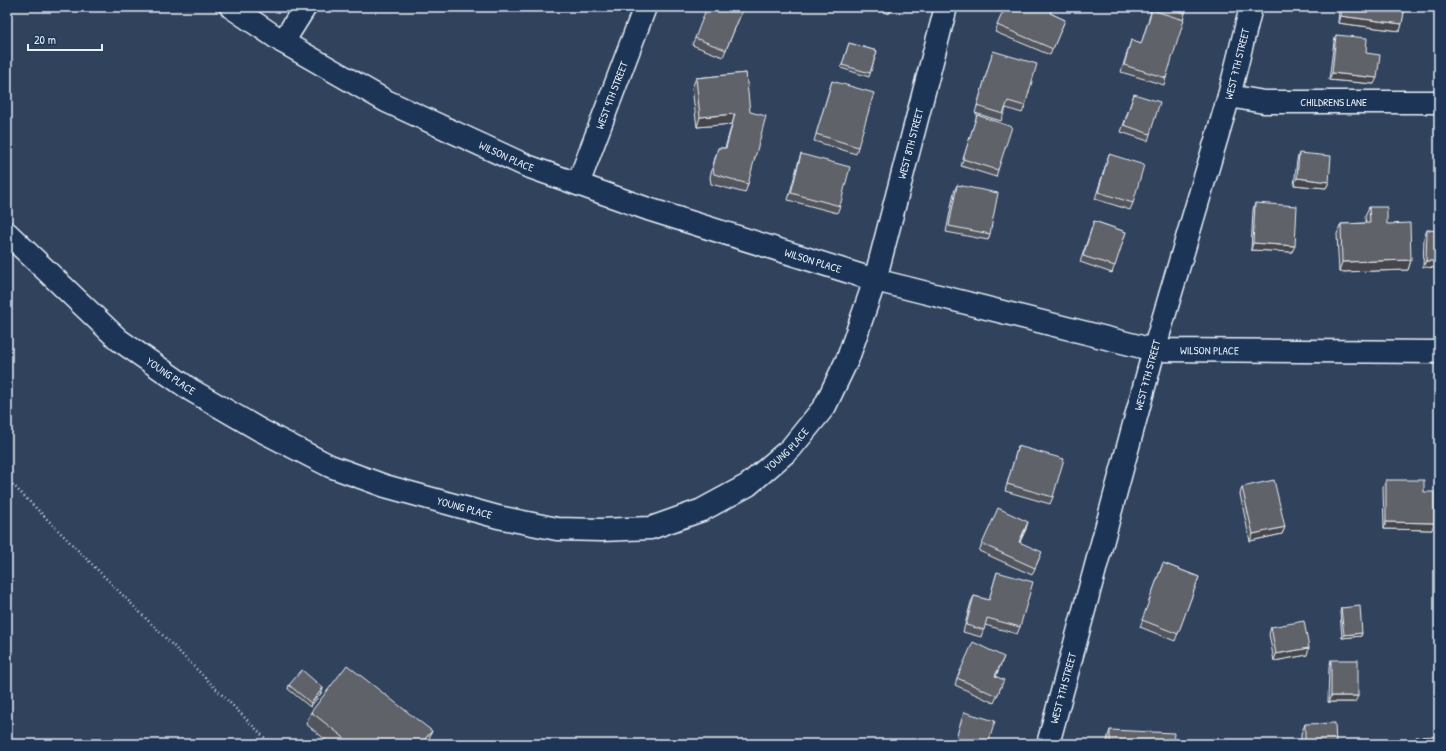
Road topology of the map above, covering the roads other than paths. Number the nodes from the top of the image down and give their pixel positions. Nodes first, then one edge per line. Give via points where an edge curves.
1 (231, 7) edge
2 (304, 7) edge
3 (645, 7) edge
4 (946, 7) edge
5 (1251, 7) edge
6 (283, 42) junction
7 (1229, 96) junction
8 (1439, 102) edge
9 (578, 184) junction
10 (7, 233) edge
11 (875, 280) junction
12 (1154, 350) junction
13 (1439, 352) edge
14 (1048, 744) edge

1 - 6 street, WILSON PLACE
2 - 6 street
3 - 9 street, WEST 9TH STREET
4 - 11 street, WEST 8TH STREET
5 - 7 street, WEST 7TH STREET
6 - 9 street, WILSON PLACE via 386,101 527,166
7 - 8 street, CHILDRENS LANE via 1264,102
7 - 12 street, WEST 7TH STREET
9 - 11 street, WILSON PLACE via 648,209
10 - 11 street, YOUNG PLACE via 119,340 191,390 260,430 330,466 385,486 498,518 557,529 651,528 702,510 748,485 791,448 825,406 848,358
11 - 12 street, WILSON PLACE
12 - 13 street, WILSON PLACE
12 - 14 street, WEST 7TH STREET

